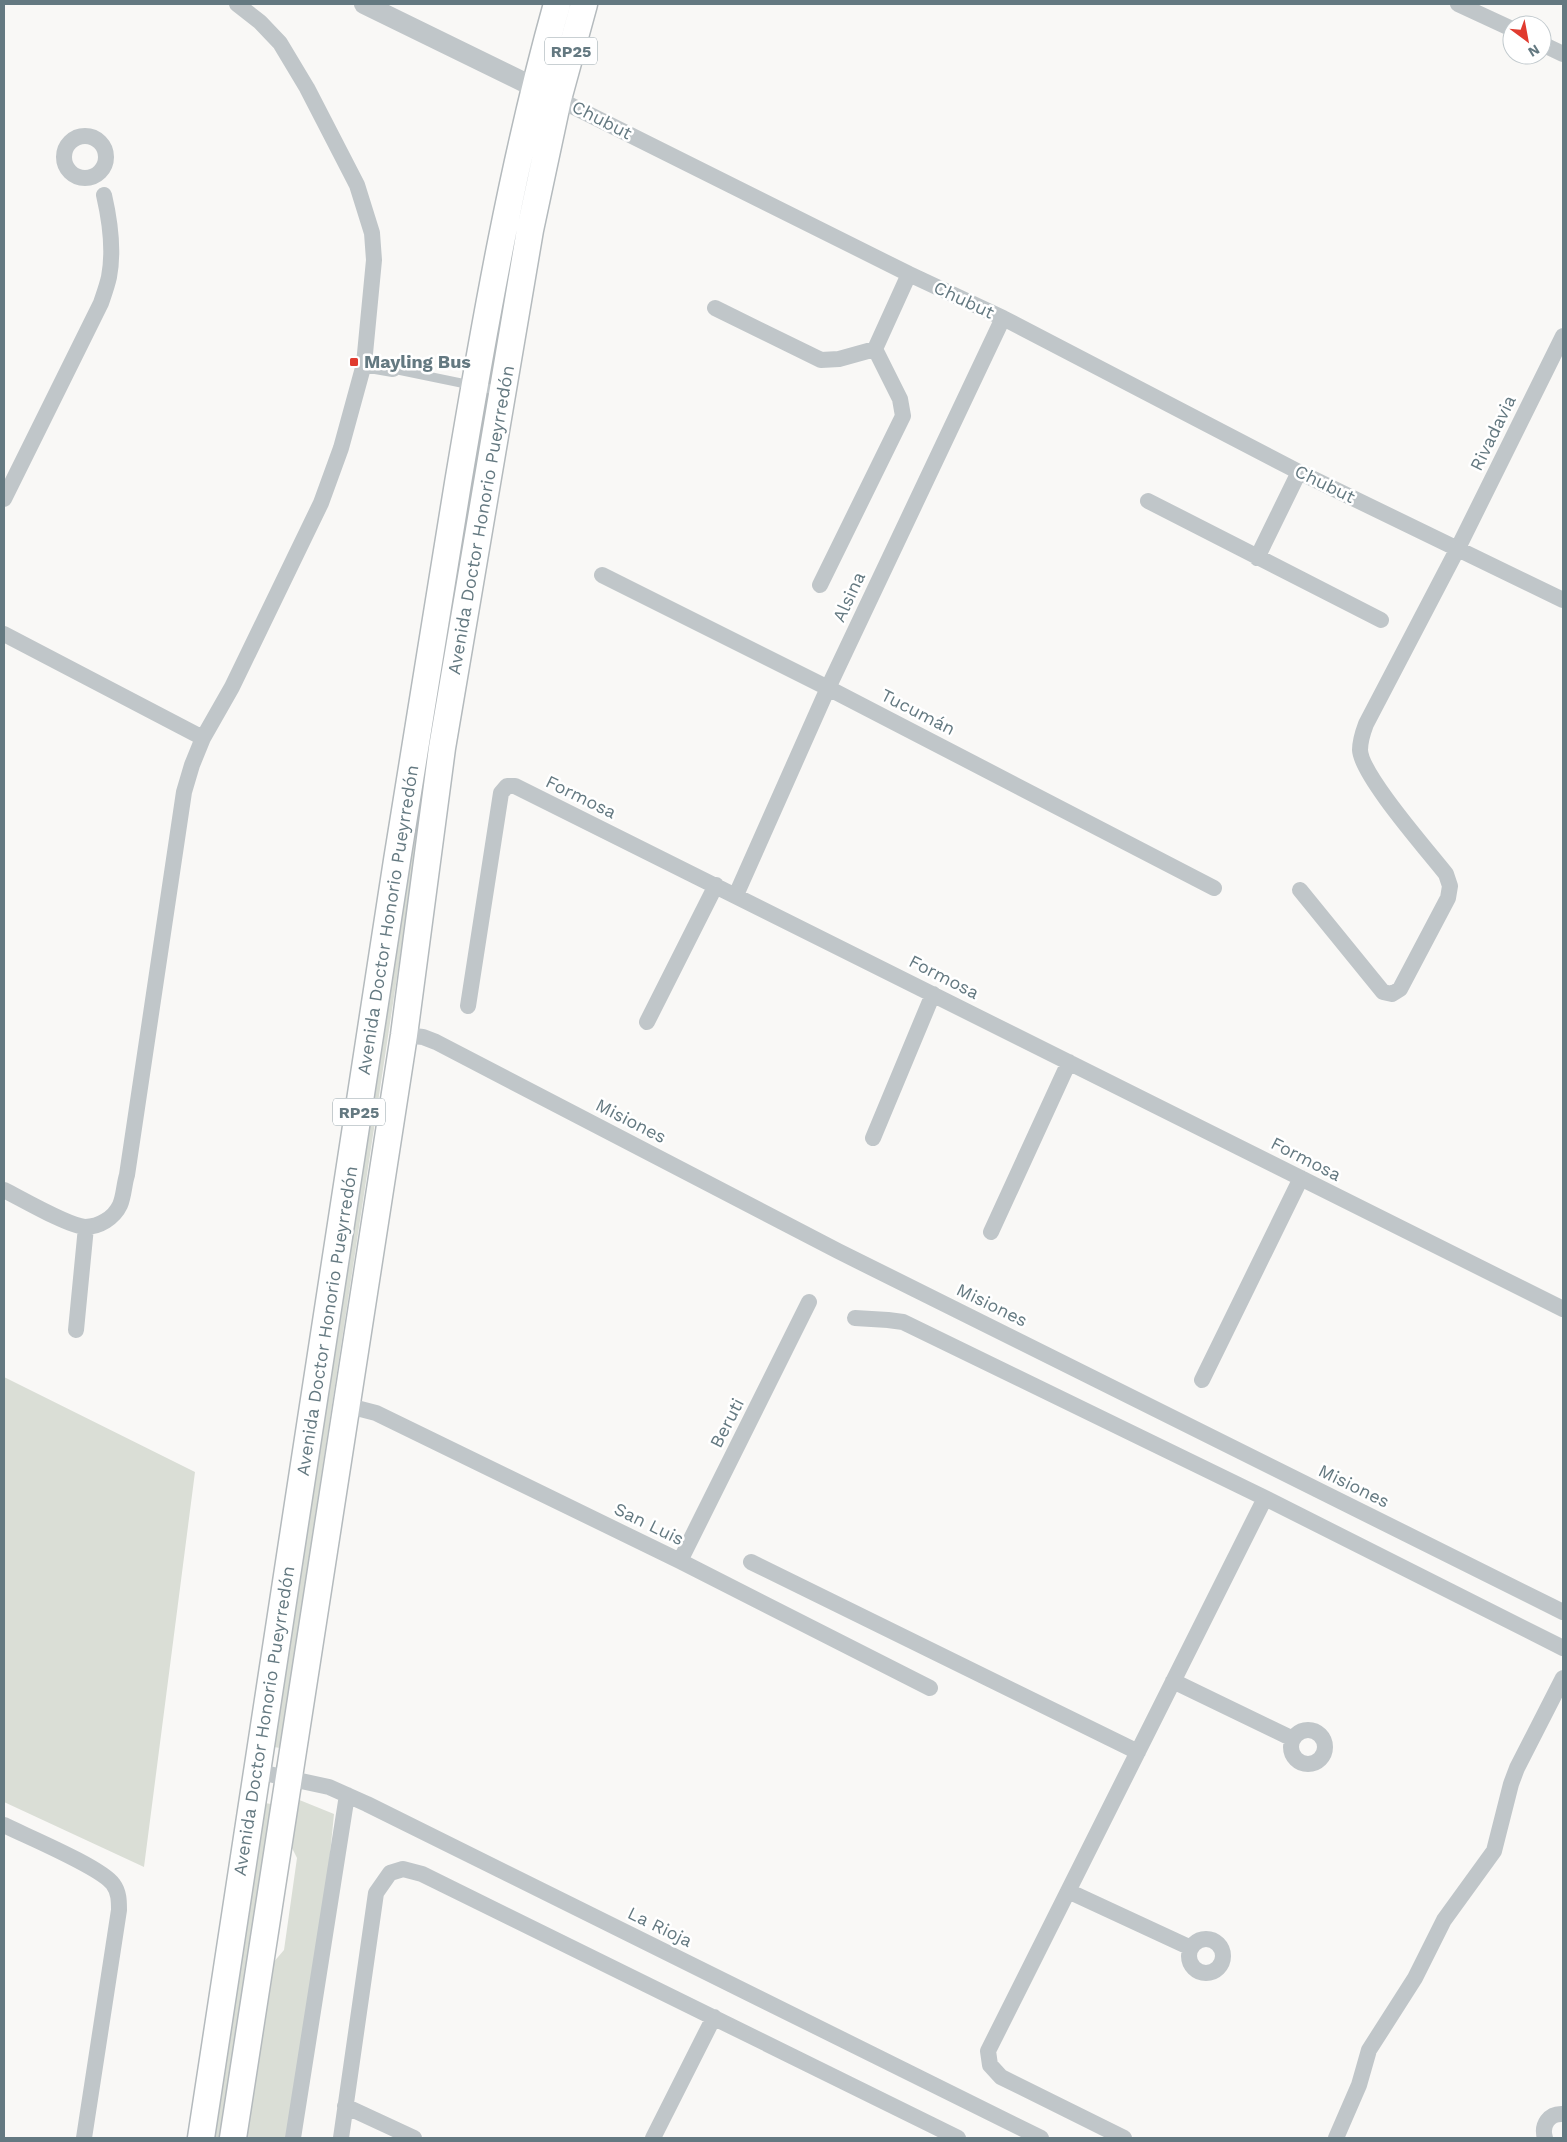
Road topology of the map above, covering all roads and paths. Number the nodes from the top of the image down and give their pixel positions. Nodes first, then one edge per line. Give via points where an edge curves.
1 (237, 4) edge
2 (364, 4) edge
3 (557, 4) edge
4 (584, 4) edge
5 (1458, 4) edge
6 (1502, 24) edge
7 (534, 88) junction
8 (558, 99) junction
9 (104, 166) junction
10 (82, 178) junction
11 (104, 196) junction
12 (909, 274) junction
13 (715, 308) dead end
14 (1003, 318) junction
15 (1563, 336) edge
16 (875, 349) junction
17 (364, 364) junction
18 (394, 369) joint
19 (474, 386) junction
20 (502, 392) junction
21 (1299, 472) junction
22 (4, 499) edge
23 (1148, 501) dead end
24 (1458, 548) junction
25 (1257, 558) junction
26 (602, 575) dead end
27 (820, 585) dead end
28 (1563, 600) edge
29 (1380, 620) dead end
30 (4, 634) edge
31 (828, 688) junction
32 (203, 738) junction
33 (716, 885) junction
34 (1214, 888) dead end
35 (1300, 890) dead end
36 (736, 895) junction
37 (933, 994) junction
38 (468, 1006) dead end
39 (647, 1022) dead end
40 (404, 1035) junction
41 (1069, 1062) junction
42 (873, 1138) dead end
43 (1301, 1178) junction
44 (4, 1190) edge
45 (86, 1227) junction
46 (991, 1232) dead end
47 (809, 1302) dead end
48 (1563, 1309) edge
49 (854, 1318) dead end
50 (76, 1330) dead end
51 (1202, 1380) dead end
52 (346, 1405) junction
53 (1265, 1498) junction
54 (680, 1561) junction
55 (751, 1562) dead end
56 (1563, 1612) edge
57 (1563, 1648) edge
58 (1563, 1678) edge
59 (1173, 1681) junction
60 (930, 1688) dead end
61 (1293, 1739) dead end
62 (1138, 1752) junction
63 (255, 1771) junction
64 (289, 1779) junction
65 (347, 1795) junction
66 (4, 1825) edge
67 (1068, 1891) junction
68 (1191, 1948) dead end
69 (714, 2017) junction
70 (345, 2106) junction
71 (1563, 2114) edge
72 (84, 2138) edge
73 (200, 2138) edge
74 (233, 2138) edge
75 (293, 2138) edge
76 (341, 2138) edge
77 (414, 2138) edge
78 (653, 2138) edge
79 (958, 2138) edge
80 (1041, 2138) edge
81 (1124, 2138) edge
82 (1336, 2138) edge
83 (1545, 2138) edge

1 - 17 street via 280,43 357,185 372,233 374,260
2 - 7 street, Chubut
3 - 7 main road, Avenida Doctor Honorio Pueyrredón / RP25
4 - 8 main road, Avenida Doctor Honorio Pueyrredón / RP25
5 - 6 street
7 - 8 street, Chubut
7 - 19 main road, Avenida Doctor Honorio Pueyrredón / RP25
8 - 12 street, Chubut
8 - 20 main road, Avenida Doctor Honorio Pueyrredón / RP25 via 530,230
9 - 10 street via 95,176
9 - 10 street via 106,152 98,140 85,135 71,140 66,145 63,159 69,172
9 - 11 street
10 - 11 street
11 - 22 street via 109,216 111,253 109,276 101,303
12 - 14 street, Chubut
12 - 16 street
13 - 16 street via 821,360 839,359
14 - 21 street, Chubut
14 - 31 street, Alsina
15 - 24 street, Rivadavia
16 - 27 street via 900,399 903,416
17 - 18 street
17 - 32 street via 341,448 321,503 232,687
18 - 19 lane
19 - 20 lane
19 - 63 main road, Avenida Doctor Honorio Pueyrredón / RP25 via 418,722 317,1391
20 - 40 main road, Avenida Doctor Honorio Pueyrredón / RP25 via 442,748
21 - 24 street, Chubut
21 - 25 street
23 - 25 street
24 - 28 street, Chubut
24 - 35 street, Rivadavia via 1366,724 1361,740 1360,752 1372,780 1446,874 1450,886 1448,898 1400,989 1392,994 1383,992
25 - 29 street
26 - 31 street, Tucumán
30 - 32 street
31 - 34 street, Tucumán
31 - 36 street, Alsina
32 - 45 street via 184,792 120,1205 110,1218
33 - 36 street, Formosa
33 - 38 street, Formosa via 515,786 507,786 501,793
33 - 39 street
36 - 37 street, Formosa
37 - 41 street, Formosa
37 - 42 street
40 - 52 main road, Avenida Doctor Honorio Pueyrredón / RP25
40 - 56 street, Misiones via 436,1042 838,1251
41 - 43 street, Formosa
41 - 46 street
43 - 48 street, Formosa
43 - 51 street
44 - 45 street via 72,1224
45 - 50 street
47 - 54 street, Beruti
49 - 53 street via 903,1322
52 - 54 street, San Luis via 376,1413
52 - 64 main road, Avenida Doctor Honorio Pueyrredón / RP25
53 - 57 street
53 - 59 street
54 - 60 street, San Luis
55 - 62 street
58 - 82 street via 1517,1768 1494,1851 1444,1920 1415,1978 1369,2050 1359,2085
59 - 61 street
59 - 62 street
62 - 67 street
63 - 64 street, La Rioja
63 - 73 main road, Avenida Doctor Honorio Pueyrredón / RP25
64 - 65 street, La Rioja via 330,1787
64 - 74 main road, Avenida Doctor Honorio Pueyrredón / RP25
65 - 75 street
65 - 80 street, La Rioja
66 - 72 street via 98,1871 114,1884 118,1893 119,1910
67 - 68 street
67 - 81 street via 988,2051 990,2065 1001,2077
69 - 70 street via 422,1874 403,1869 390,1872 376,1893
69 - 78 street
69 - 79 street
70 - 76 street
70 - 77 street
71 - 83 street via 1554,2114 1545,2122

